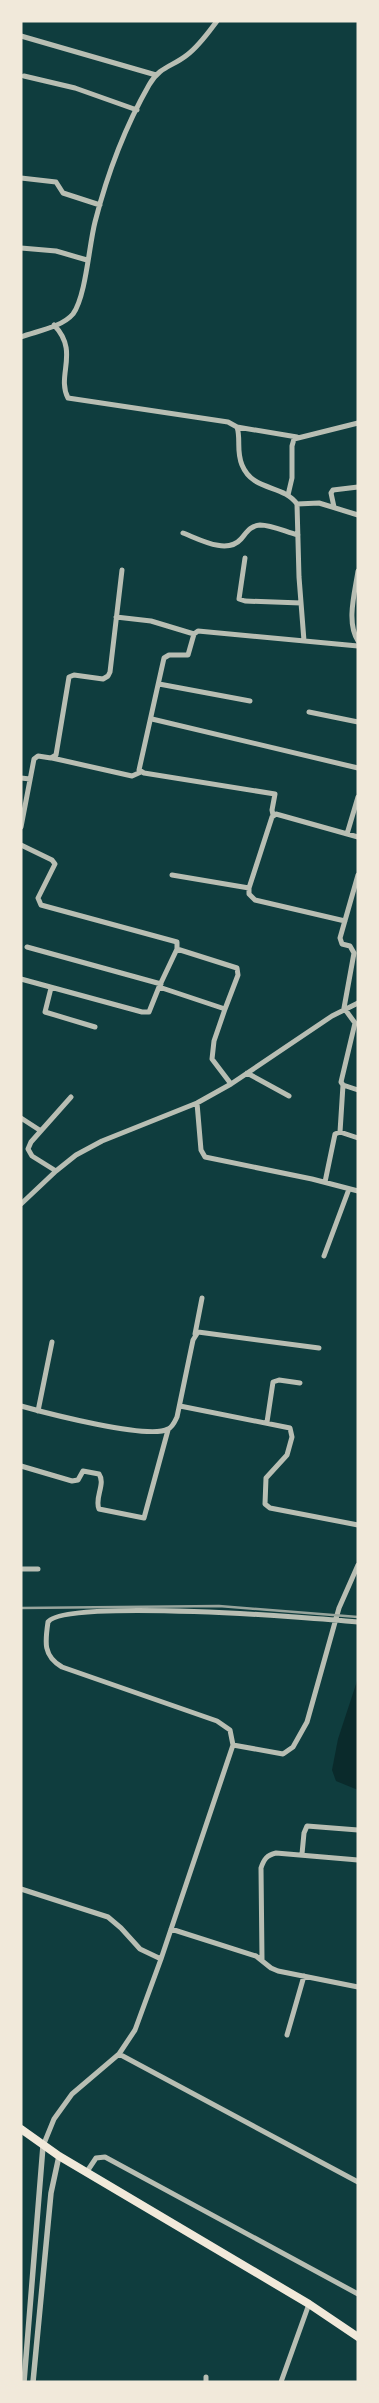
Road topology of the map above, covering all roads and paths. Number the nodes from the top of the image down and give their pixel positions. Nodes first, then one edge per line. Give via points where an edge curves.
1 (217, 21) edge
2 (21, 36) edge
3 (156, 75) junction
4 (24, 76) dead end
5 (137, 110) junction
6 (21, 178) edge
7 (100, 204) junction
8 (21, 248) edge
9 (88, 260) junction
10 (54, 325) junction
11 (21, 337) edge
12 (358, 423) edge
13 (237, 427) junction
14 (297, 437) junction
15 (358, 487) edge
16 (288, 495) junction
17 (297, 504) junction
18 (334, 507) junction
19 (358, 515) edge
20 (183, 533) dead end
21 (298, 535) junction
22 (245, 558) dead end
23 (122, 570) dead end
24 (358, 571) edge
25 (300, 603) junction
26 (116, 617) junction
27 (194, 634) junction
28 (304, 641) junction
29 (358, 641) edge
30 (358, 646) edge
31 (159, 684) junction
32 (250, 701) dead end
33 (309, 712) dead end
34 (152, 719) junction
35 (358, 722) edge
36 (51, 758) junction
37 (358, 768) edge
38 (141, 772) junction
39 (21, 778) edge
40 (30, 780) junction
41 (358, 797) edge
42 (273, 815) junction
43 (21, 825) edge
44 (347, 834) junction
45 (358, 837) edge
46 (21, 845) edge
47 (172, 875) dead end
48 (358, 875) edge
49 (250, 888) junction
50 (345, 921) junction
51 (27, 948) dead end
52 (177, 949) junction
53 (21, 979) edge
54 (160, 986) junction
55 (52, 988) junction
56 (358, 1003) edge
57 (344, 1008) junction
58 (225, 1009) junction
59 (96, 1027) dead end
60 (247, 1073) junction
61 (231, 1084) junction
62 (343, 1085) junction
63 (358, 1090) edge
64 (289, 1096) dead end
65 (71, 1097) dead end
66 (197, 1103) junction
67 (21, 1118) edge
68 (41, 1131) junction
69 (340, 1132) junction
70 (358, 1138) edge
71 (56, 1171) junction
72 (325, 1182) junction
73 (349, 1189) junction
74 (358, 1191) edge
75 (21, 1204) edge
76 (324, 1256) dead end
77 (202, 1298) dead end
78 (194, 1335) junction
79 (52, 1342) dead end
80 (319, 1348) dead end
81 (300, 1383) dead end
82 (21, 1406) edge
83 (180, 1406) junction
84 (38, 1411) junction
85 (267, 1422) junction
86 (168, 1430) junction
87 (21, 1466) edge
88 (358, 1525) edge
89 (358, 1565) edge
90 (21, 1569) edge
91 (38, 1570) dead end
92 (336, 1620) junction
93 (358, 1622) edge
94 (234, 1745) junction
95 (358, 1830) edge
96 (302, 1854) junction
97 (358, 1860) edge
98 (21, 1889) edge
99 (171, 1929) junction
100 (161, 1959) junction
101 (262, 1959) junction
102 (304, 1976) junction
103 (358, 1986) edge
104 (287, 2036) dead end
105 (119, 2054) junction
106 (21, 2128) edge
107 (43, 2146) junction
108 (59, 2156) junction
109 (86, 2173) junction
110 (358, 2182) edge
111 (358, 2294) edge
112 (309, 2304) junction
113 (358, 2337) edge
114 (24, 2382) edge
115 (33, 2382) edge
116 (281, 2382) edge

1 - 3 street via 187,56
2 - 3 street
3 - 5 street
4 - 5 street via 75,88
5 - 7 street
6 - 7 street via 56,182 63,193
7 - 9 street
8 - 9 street via 56,251
9 - 10 street via 78,305 72,315
10 - 11 street
10 - 13 street via 66,340 68,398 228,422
12 - 14 street
13 - 14 street
13 - 16 street via 238,454 244,471 260,485
14 - 16 street via 292,446 292,478
15 - 18 street via 333,490
16 - 17 street
17 - 18 street via 312,502
17 - 21 street
18 - 19 street
20 - 21 street via 225,546 236,543 249,529 260,525
21 - 25 street
22 - 25 street via 239,599
23 - 26 street
24 - 29 street via 352,619
25 - 28 street
26 - 27 street via 151,621
26 - 36 street via 108,676 103,680 69,677 57,752
27 - 28 street via 198,631
27 - 31 street via 188,655 164,658
28 - 30 street
31 - 32 street
31 - 34 street
33 - 35 street
34 - 37 street
34 - 38 street via 139,764
36 - 38 street via 132,776
36 - 40 street via 36,757
38 - 42 street via 274,794
39 - 40 street
40 - 43 street
41 - 44 street
42 - 44 street
42 - 49 street
44 - 45 street
46 - 52 street via 56,864 38,898 41,905 174,940
47 - 49 street
48 - 50 street
49 - 50 street via 249,894 255,900
50 - 57 street via 340,942 350,946 354,953
51 - 54 street
52 - 54 street
52 - 58 street via 237,968 238,975
53 - 55 street
54 - 55 street via 152,1008 146,1013
54 - 58 street
55 - 59 street via 45,1012
56 - 57 street
57 - 60 street
57 - 62 street via 355,1023 341,1076
58 - 61 street via 214,1041 212,1059
60 - 61 street
60 - 64 street
61 - 66 street
62 - 63 street
62 - 69 street
65 - 68 street
66 - 71 street via 102,1141
66 - 72 street via 201,1150 205,1157
67 - 68 street
68 - 71 street via 28,1149 32,1156
69 - 70 street
69 - 72 street via 334,1137
71 - 75 street
72 - 73 street
73 - 74 street
73 - 76 street
77 - 78 street
78 - 80 street via 204,1331
78 - 83 street
79 - 84 street
81 - 85 street via 274,1382
82 - 84 street
83 - 85 street
83 - 86 street
84 - 86 street via 134,1431
85 - 88 street via 285,1426 292,1432 287,1456 266,1478 265,1504 270,1508
86 - 87 street via 144,1518 99,1509 97,1504 102,1480 99,1474 83,1471 78,1480 72,1481
89 - 92 street
90 - 91 street
92 - 93 street
92 - 94 street via 307,1722 293,1747 283,1754 276,1754
92 - 94 street via 226,1612 126,1610 58,1615 48,1622 45,1647 53,1662 217,1721 230,1730
94 - 99 street
95 - 96 street via 307,1826
96 - 97 street
96 - 101 street via 269,1854 263,1860
98 - 100 street via 108,1917 140,1949
99 - 100 street
99 - 101 street
100 - 105 street via 135,2030
101 - 102 street via 271,1968
102 - 103 street
102 - 104 street
105 - 107 street via 72,2094 54,2119
105 - 110 street
106 - 107 main road
107 - 108 main road
107 - 114 street
108 - 109 main road
108 - 115 street via 51,2193
109 - 111 street via 96,2158 105,2157
109 - 112 main road
112 - 113 main road
112 - 116 street

